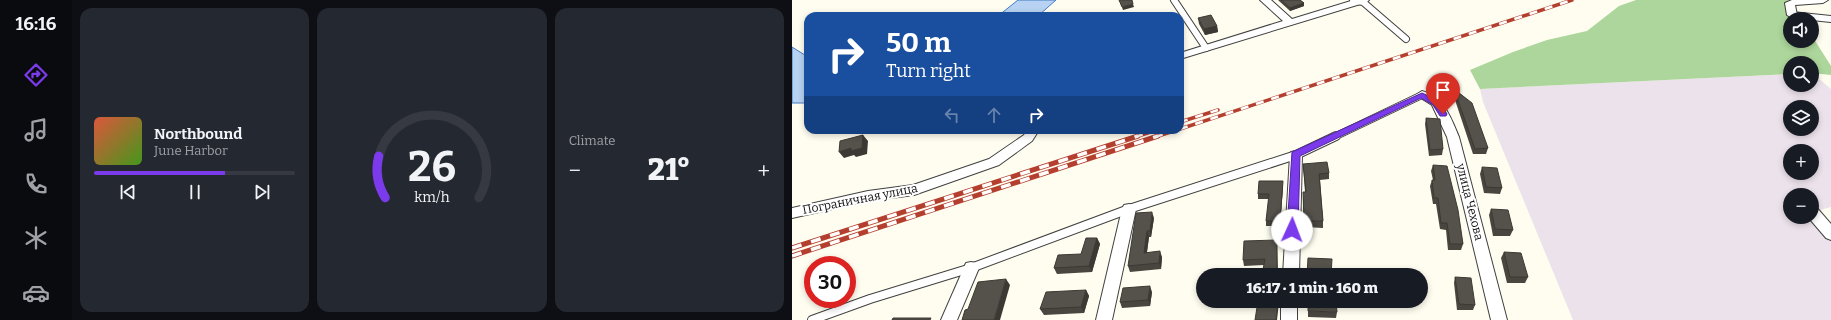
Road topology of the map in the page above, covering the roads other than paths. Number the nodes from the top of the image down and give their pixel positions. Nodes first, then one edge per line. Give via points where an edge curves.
1 (1174, 0) edge
2 (1265, 0) edge
3 (1823, 0) edge
4 (1358, 1) edge
5 (1182, 12) edge
6 (1792, 12) edge
7 (1184, 15) edge
8 (1819, 18) edge
9 (1831, 19) edge
10 (1290, 22) junction
11 (1406, 38) dead end
12 (1206, 48) junction
13 (1184, 55) edge
14 (1422, 95) joint
15 (1030, 134) edge
16 (1296, 154) junction
17 (1129, 209) junction
18 (792, 213) edge
19 (1819, 220) edge
20 (1831, 234) edge
21 (971, 268) junction
22 (1290, 268) edge
23 (1289, 308) edge
24 (812, 320) edge
25 (949, 320) edge
26 (1104, 320) edge
27 (1289, 320) edge
28 (1500, 320) edge

1 - 5 lane
2 - 10 street
3 - 6 street via 1790,3
4 - 10 street
4 - 11 lane via 1363,2
7 - 12 lane
8 - 9 lane
10 - 12 street
12 - 13 street
14 - 16 lane
14 - 28 street, улица Чехова via 1436,103 1453,137
15 - 18 street, Пограничная улица via 994,162 921,187
16 - 17 lane
16 - 22 street
17 - 21 lane
17 - 26 street
19 - 20 street
21 - 24 lane
21 - 25 street
23 - 27 street

